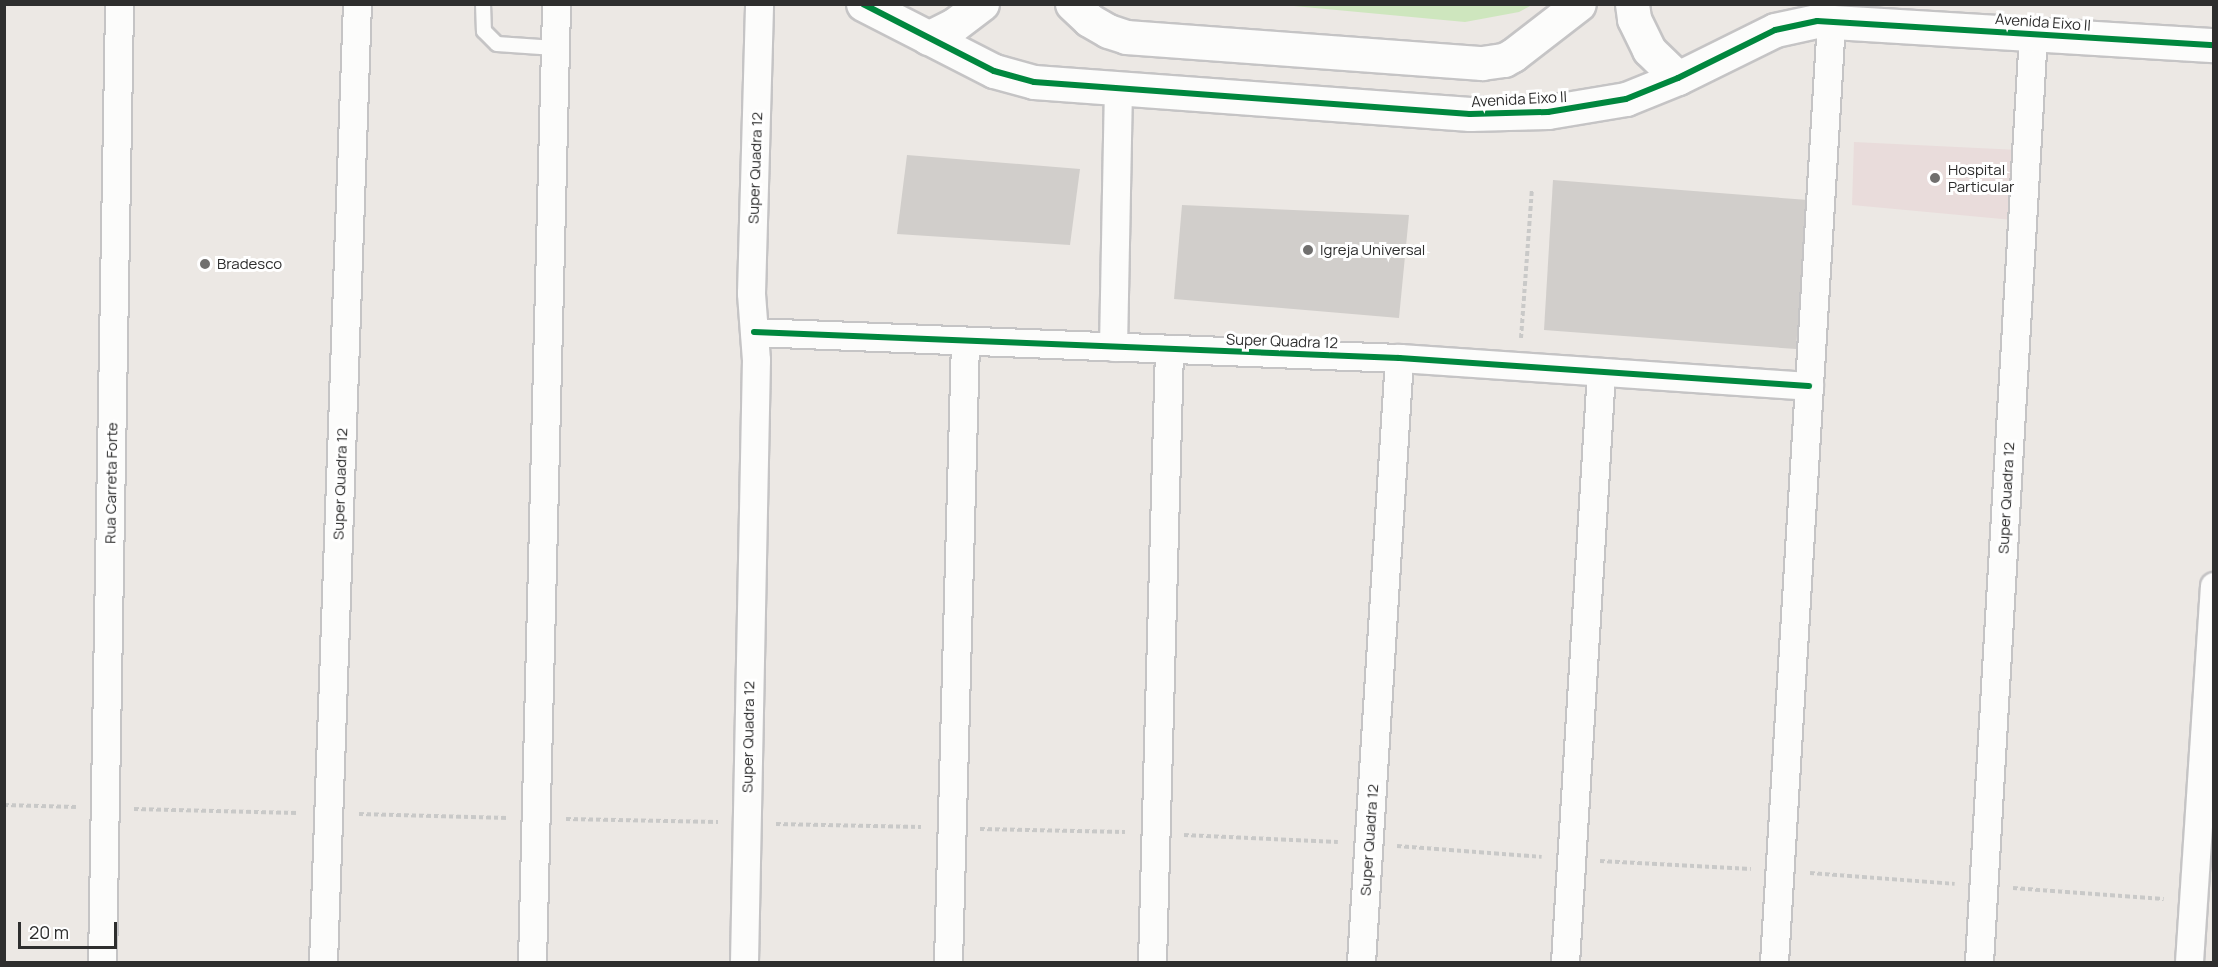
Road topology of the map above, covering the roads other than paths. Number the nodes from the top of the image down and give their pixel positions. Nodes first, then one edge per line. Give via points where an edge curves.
1 (119, 4) edge
2 (357, 4) edge
3 (483, 4) edge
4 (556, 4) edge
5 (759, 4) edge
6 (863, 4) edge
7 (982, 4) edge
8 (1072, 4) edge
9 (1579, 4) edge
10 (1632, 4) edge
11 (1831, 22) junction
12 (2033, 33) junction
13 (928, 38) junction
14 (2214, 45) edge
15 (555, 48) junction
16 (1678, 78) junction
17 (1118, 89) junction
18 (754, 332) junction
19 (965, 340) junction
20 (1113, 347) junction
21 (1169, 349) junction
22 (1399, 358) junction
23 (1601, 372) junction
24 (1809, 386) junction
25 (2214, 586) edge
26 (102, 963) edge
27 (323, 963) edge
28 (532, 963) edge
29 (744, 963) edge
30 (948, 963) edge
31 (1152, 963) edge
32 (1361, 963) edge
33 (1565, 963) edge
34 (1774, 963) edge
35 (1979, 963) edge
36 (2189, 963) edge

1 - 26 street, Rua Carreta Forte
2 - 27 street, Super Quadra 12
3 - 15 lane via 484,31 497,44
4 - 15 street
5 - 18 street, Super Quadra 12 via 751,293
6 - 13 street, Avenida Eixo II
7 - 13 street
8 - 9 street via 1089,20 1126,37 1482,63 1513,56
10 - 16 street via 1634,19 1649,50
11 - 12 street, Avenida Eixo II
11 - 16 street, Avenida Eixo II via 1808,22 1775,30
11 - 24 street
12 - 14 street, Avenida Eixo II
12 - 35 street, Super Quadra 12
13 - 17 street, Avenida Eixo II via 1015,78
15 - 28 street
16 - 17 street, Avenida Eixo II via 1651,91 1605,104 1506,114
17 - 20 street
18 - 19 street, Super Quadra 12
18 - 29 street, Super Quadra 12
19 - 20 street, Super Quadra 12
19 - 30 street
20 - 21 street, Super Quadra 12
21 - 22 street, Super Quadra 12
21 - 31 street
22 - 23 street, Super Quadra 12
22 - 32 street, Super Quadra 12
23 - 24 street, Super Quadra 12
23 - 33 street
24 - 34 street
25 - 36 street

